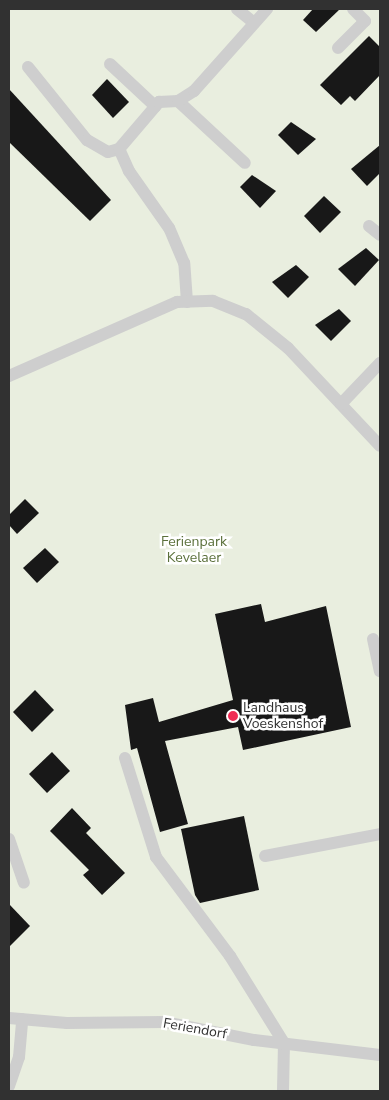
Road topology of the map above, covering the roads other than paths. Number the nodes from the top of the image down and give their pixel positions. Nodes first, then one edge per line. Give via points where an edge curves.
1 (237, 9) edge
2 (267, 9) edge
3 (353, 9) edge
4 (254, 23) junction
5 (338, 48) dead end
6 (110, 64) dead end
7 (28, 67) dead end
8 (178, 101) junction
9 (155, 106) junction
10 (119, 149) junction
11 (245, 164) dead end
12 (369, 226) dead end
13 (380, 235) edge
14 (187, 302) junction
15 (380, 363) edge
16 (9, 376) edge
17 (341, 404) junction
18 (380, 446) edge
19 (373, 639) dead end
20 (380, 672) edge
21 (125, 758) dead end
22 (380, 834) edge
23 (9, 839) edge
24 (265, 856) dead end
25 (24, 883) dead end
26 (15, 1019) edge
27 (284, 1043) junction
28 (380, 1055) edge
29 (9, 1086) edge
30 (283, 1091) edge

1 - 4 lane
2 - 4 lane
3 - 5 lane via 365,21
4 - 8 lane via 194,91
6 - 9 lane
7 - 10 lane via 87,140 108,152
8 - 9 lane
8 - 11 lane
9 - 10 lane
10 - 14 lane via 180,254
12 - 13 lane
14 - 16 lane via 144,315
14 - 17 lane via 213,300 246,314 288,348
15 - 17 lane
17 - 18 lane
19 - 20 lane
21 - 27 lane via 156,857 230,956
22 - 24 lane
23 - 25 lane
26 - 27 lane, Feriendorf via 164,1022
26 - 29 lane via 19,1057
27 - 28 lane, Feriendorf
27 - 30 lane

